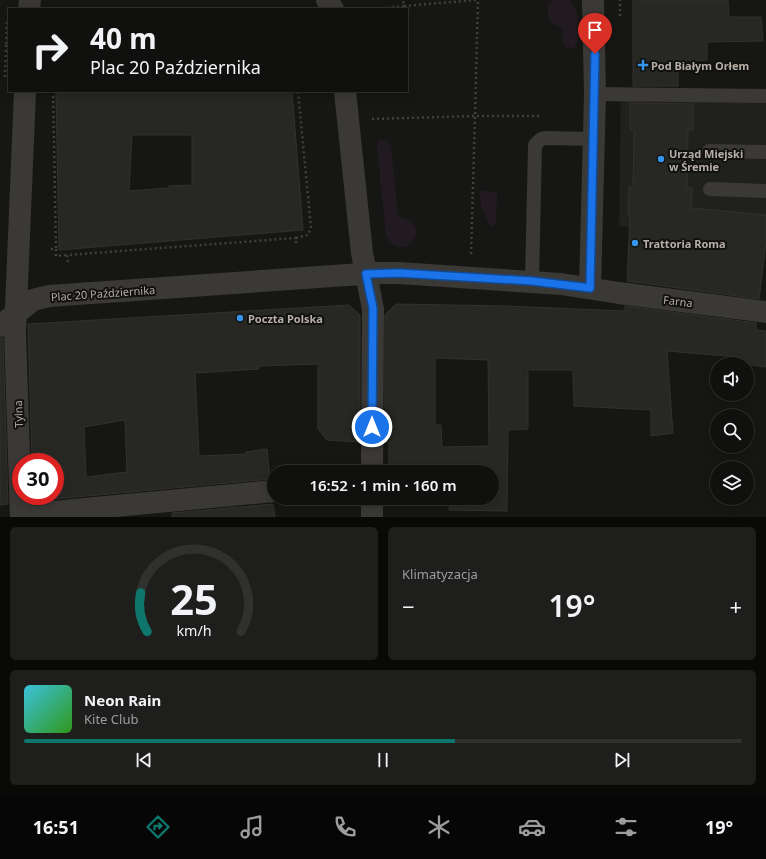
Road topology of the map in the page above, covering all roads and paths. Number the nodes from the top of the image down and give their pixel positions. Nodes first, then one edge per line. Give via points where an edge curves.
1 (403, 0) edge
2 (477, 0) edge
3 (593, 0) edge
4 (404, 6) junction
5 (385, 8) edge
6 (7, 15) dead end
7 (6, 44) dead end
8 (25, 92) edge
9 (53, 92) edge
10 (298, 92) edge
11 (345, 92) edge
12 (595, 94) junction
13 (766, 96) edge
14 (475, 116) junction
15 (550, 116) dead end
16 (370, 119) dead end
17 (594, 139) junction
18 (709, 151) dead end
19 (766, 152) edge
20 (710, 189) dead end
21 (766, 191) edge
22 (296, 238) junction
23 (296, 243) dead end
24 (51, 249) dead end
25 (56, 249) junction
26 (67, 255) junction
27 (471, 255) dead end
28 (68, 262) dead end
29 (366, 274) junction
30 (532, 281) junction
31 (590, 288) junction
32 (17, 312) junction
33 (766, 312) edge
34 (0, 326) edge
35 (372, 465) edge
36 (267, 492) edge
37 (372, 505) edge
38 (21, 516) edge
39 (372, 517) edge

1 - 4 path
2 - 4 path
2 - 14 path
3 - 12 street
4 - 5 path
6 - 7 path
8 - 32 street
9 - 25 path
10 - 22 path via 311,228 308,235
11 - 29 street
12 - 13 lane
12 - 17 street
14 - 15 path
14 - 16 path
14 - 27 path
17 - 30 lane via 545,138 535,145
17 - 31 street
18 - 19 lane
20 - 21 lane
22 - 23 path
22 - 26 path
24 - 25 path
25 - 26 path via 56,256
26 - 28 path
29 - 30 street, Plac 20 Października via 399,273
29 - 32 street, Plac 20 Października via 50,296 33,300
29 - 35 street via 373,308
30 - 31 street, Plac 20 Października
31 - 33 street, Farna
32 - 34 street, Plac 20 Października
32 - 38 street, Tylna via 15,332
36 - 38 street
37 - 39 street

